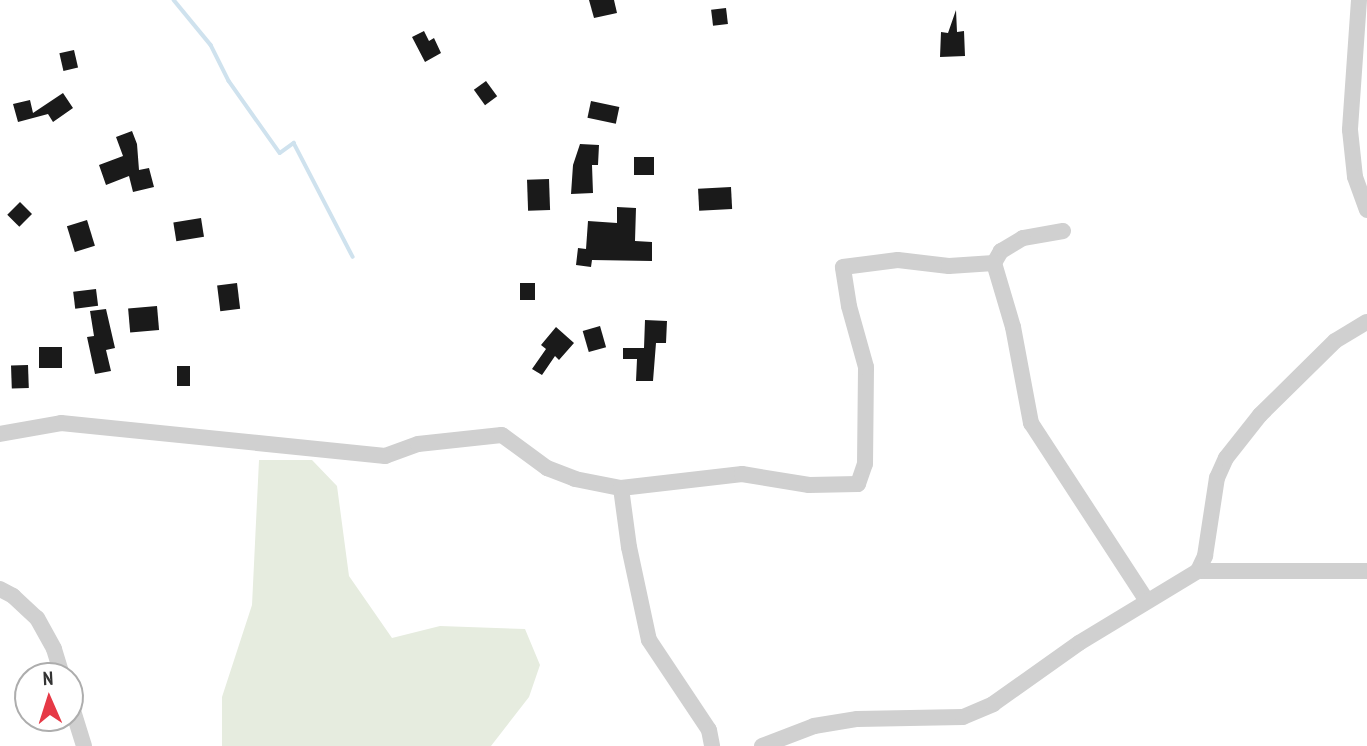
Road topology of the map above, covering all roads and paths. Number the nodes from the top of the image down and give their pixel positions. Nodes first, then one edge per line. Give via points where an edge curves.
1 (1359, 0) edge
2 (1367, 210) edge
3 (1063, 231) dead end
4 (994, 263) junction
5 (1367, 322) edge
6 (0, 433) edge
7 (621, 488) junction
8 (1198, 571) junction
9 (1367, 571) edge
10 (0, 589) edge
11 (1147, 601) junction
12 (58, 662) edge
13 (712, 746) edge
14 (762, 746) edge

1 - 2 street via 1349,130 1355,177
3 - 4 street via 1023,238 1001,251
4 - 7 street via 898,260 844,267 866,368 865,464 858,484 809,485 742,474
4 - 11 street via 1013,327 1031,423
5 - 8 street via 1335,341 1260,415 1226,458 1217,478 1205,556
6 - 7 street via 61,423 385,456 418,444 502,435 547,468
7 - 13 street via 649,640 709,730
8 - 9 street
8 - 11 street
10 - 12 street via 37,618
11 - 14 street via 993,704 963,717 857,719 814,726

